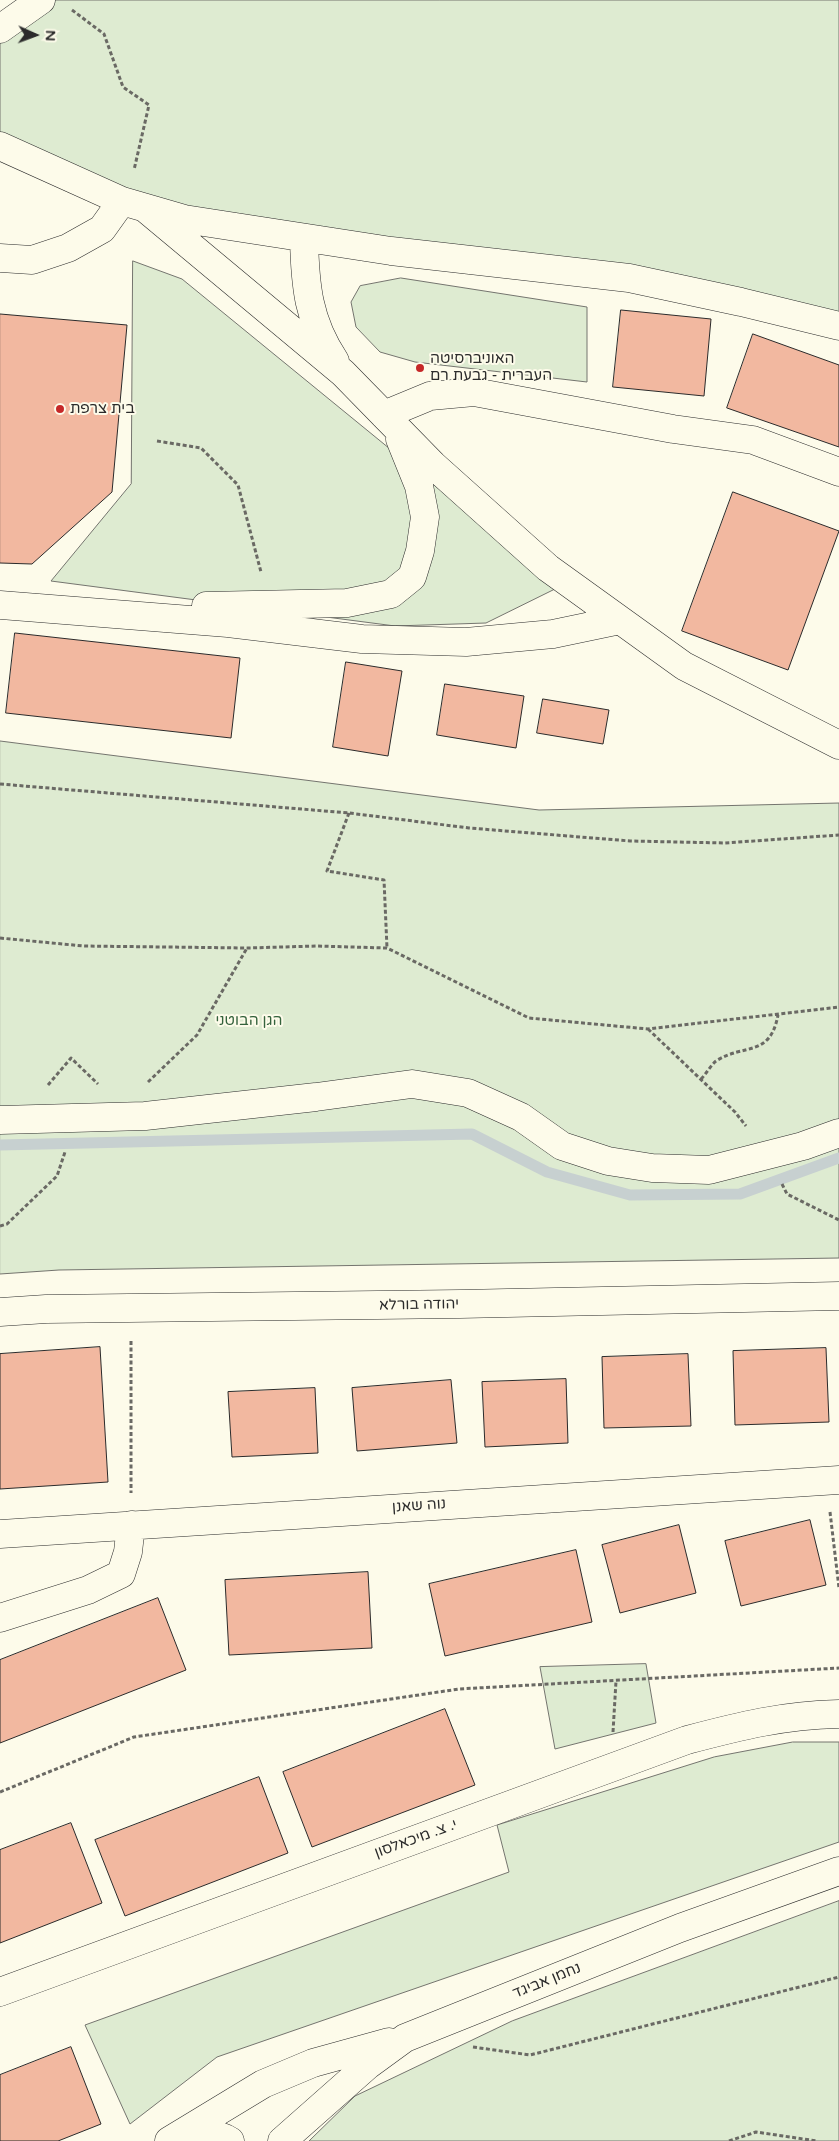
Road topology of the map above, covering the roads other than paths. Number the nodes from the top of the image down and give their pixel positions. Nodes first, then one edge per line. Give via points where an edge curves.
1 (54, 3) edge
2 (0, 29) edge
3 (0, 146) edge
4 (134, 204) junction
5 (304, 238) junction
6 (0, 258) edge
7 (839, 326) edge
8 (315, 351) junction
9 (343, 373) junction
10 (390, 420) junction
11 (839, 472) edge
12 (0, 605) edge
13 (97, 613) junction
14 (620, 620) junction
15 (839, 745) edge
16 (0, 1120) edge
17 (839, 1133) edge
18 (839, 1296) edge
19 (0, 1312) edge
20 (837, 1480) edge
21 (131, 1525) junction
22 (0, 1534) edge
23 (0, 1618) edge
24 (839, 1714) edge
25 (839, 1870) edge
26 (0, 1992) edge
27 (405, 2038) junction
28 (168, 2141) edge
29 (181, 2141) edge
30 (230, 2141) edge
31 (282, 2141) edge

1 - 2 street
3 - 4 street
4 - 5 street via 184,219
4 - 6 street via 102,229 68,248 32,260
4 - 8 street
5 - 7 street via 629,278
5 - 8 street via 294,307 297,323
5 - 9 street via 305,281 310,308 318,332
8 - 9 street
9 - 10 street
10 - 11 street via 430,396 474,392 673,429 753,440
10 - 13 street via 420,486 425,517 412,576 391,594 347,603 202,606
10 - 14 street via 433,465 548,568
12 - 13 street
13 - 14 street via 228,623 362,639 466,642 553,634
14 - 15 street via 684,666
16 - 17 street via 145,1116 412,1084 468,1093 522,1117 562,1146 608,1161 652,1168 709,1170
18 - 19 street, יהודה בורלא
20 - 21 street, נוה שאנן
21 - 22 street, נוה שאנן
21 - 23 street via 122,1574 88,1590
24 - 26 street, י. צ. מיכאלסון via 790,1716 687,1740
25 - 27 street, נחמן אביגד via 680,1928
27 - 28 street via 313,2064 263,2084
27 - 31 street, נחמן אביגד via 343,2086
29 - 30 street via 195,2134 222,2135

